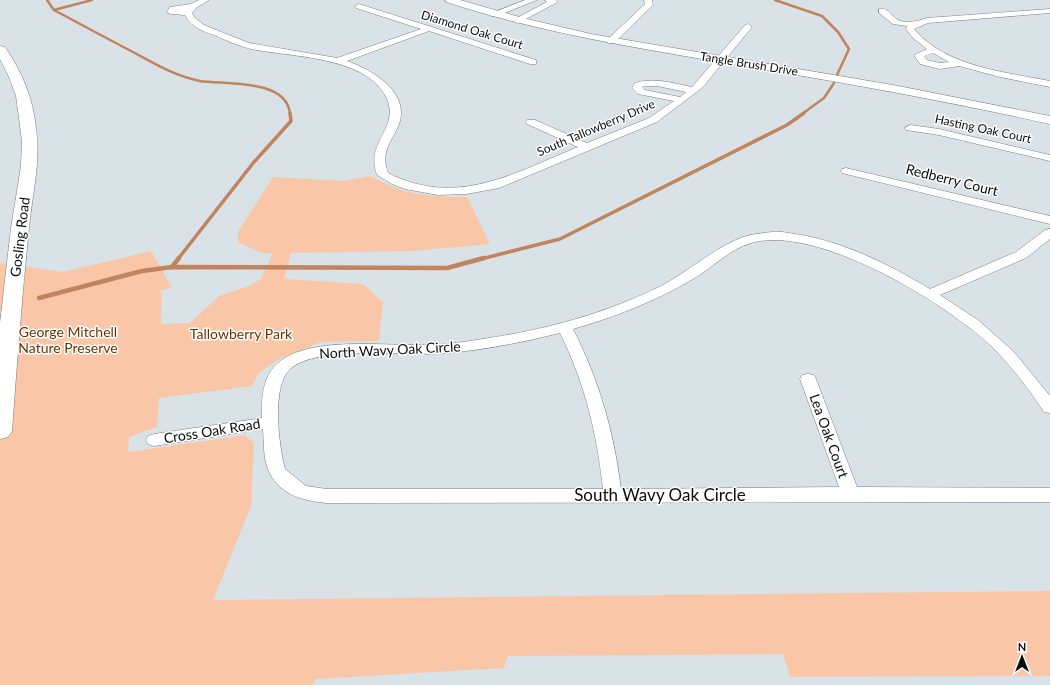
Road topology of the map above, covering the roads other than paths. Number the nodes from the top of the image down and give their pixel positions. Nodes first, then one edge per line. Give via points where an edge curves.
1 (205, 0) edge
2 (450, 0) edge
3 (533, 0) edge
4 (549, 0) edge
5 (648, 0) edge
6 (359, 6) dead end
7 (172, 10) dead end
8 (190, 10) junction
9 (1050, 11) edge
10 (882, 12) dead end
11 (494, 14) junction
12 (517, 20) junction
13 (913, 24) junction
14 (748, 27) dead end
15 (428, 29) junction
16 (612, 41) junction
17 (0, 50) edge
18 (934, 50) junction
19 (720, 59) junction
20 (338, 61) junction
21 (533, 62) dead end
22 (960, 63) junction
23 (1050, 84) edge
24 (692, 90) junction
25 (681, 100) junction
26 (1050, 120) edge
27 (531, 122) dead end
28 (910, 128) dead end
29 (587, 147) junction
30 (1050, 158) edge
31 (846, 171) dead end
32 (1050, 220) edge
33 (1050, 233) edge
34 (931, 294) junction
35 (565, 328) junction
36 (808, 379) dead end
37 (1050, 408) edge
38 (270, 422) junction
39 (0, 431) edge
40 (154, 440) dead end
41 (278, 472) joint
42 (850, 494) junction
43 (1050, 495) edge
44 (613, 496) junction

1 - 8 street
2 - 11 street, Tangle Brush Drive
3 - 11 street
4 - 12 street via 554,2
5 - 16 street via 649,6 643,13
6 - 15 street, Diamond Oak Court
7 - 8 street via 174,13
8 - 20 street via 190,18 194,22 250,46
9 - 13 street
10 - 13 street via 896,22
11 - 12 street, Tangle Brush Drive
12 - 16 street, Tangle Brush Drive
13 - 18 street via 910,29 912,33
14 - 19 street, South Tallowberry Drive
15 - 20 street
15 - 21 street, Diamond Oak Court
16 - 19 street, Tangle Brush Drive
17 - 39 main road, Gosling Road via 13,68 23,97 29,129 30,160 20,227
18 - 22 street
18 - 22 street via 919,55 923,62 940,66
19 - 24 street, South Tallowberry Drive via 703,81
19 - 26 street, Tangle Brush Drive via 948,98
20 - 29 street, South Tallowberry Drive via 377,80 385,87 394,102 395,122 379,157 383,175 397,183 418,189 454,192 488,187
22 - 23 street
24 - 25 street, South Tallowberry Drive
24 - 25 street via 654,83 642,83 637,88 642,92
25 - 29 street, South Tallowberry Drive via 672,109 653,120
27 - 29 street
28 - 30 street, Hasting Oak Court via 939,132
31 - 32 street, Redberry Court
33 - 34 street via 1021,255
34 - 35 street, North Wavy Oak Circle via 833,248 785,235 769,234 737,244 688,277 648,297
34 - 37 street, North Wavy Oak Circle via 993,340 1020,368
35 - 38 street, North Wavy Oak Circle via 502,341 450,348 322,350 300,356 279,371 272,387
35 - 44 street via 580,356 596,398 608,449
36 - 42 street, Lea Oak Court
38 - 40 street, Cross Oak Road
38 - 41 street, North Wavy Oak Circle
41 - 44 street, South Wavy Oak Circle via 298,491 346,497
42 - 43 street, South Wavy Oak Circle
42 - 44 street, South Wavy Oak Circle

